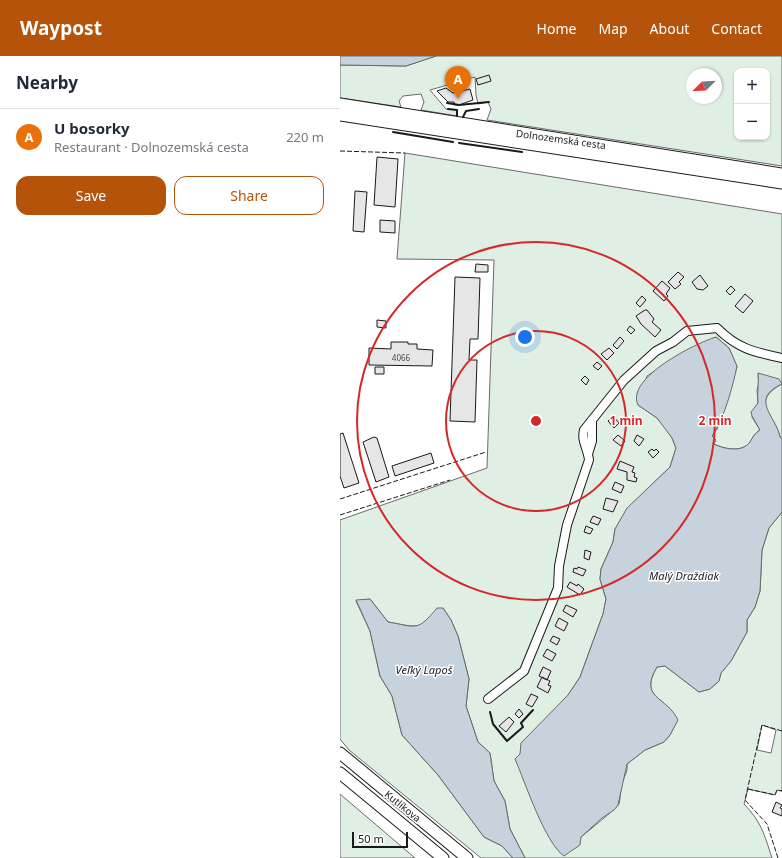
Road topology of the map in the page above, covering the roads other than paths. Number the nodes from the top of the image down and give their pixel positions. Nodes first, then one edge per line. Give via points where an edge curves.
1 (340, 104) edge
2 (340, 115) edge
3 (782, 174) edge
4 (782, 183) edge
5 (782, 358) edge
6 (488, 699) dead end
7 (340, 753) edge
8 (340, 773) edge
9 (444, 858) edge
10 (467, 858) edge

1 - 3 main road, Dolnozemská cesta
2 - 4 main road, Dolnozemská cesta
5 - 6 street via 745,349 717,328 687,331 656,351 624,380 584,430 582,437 588,454 587,468 567,525 559,566 558,588 524,671
7 - 10 main road, Kutlíkova
8 - 9 main road, Kutlíkova

